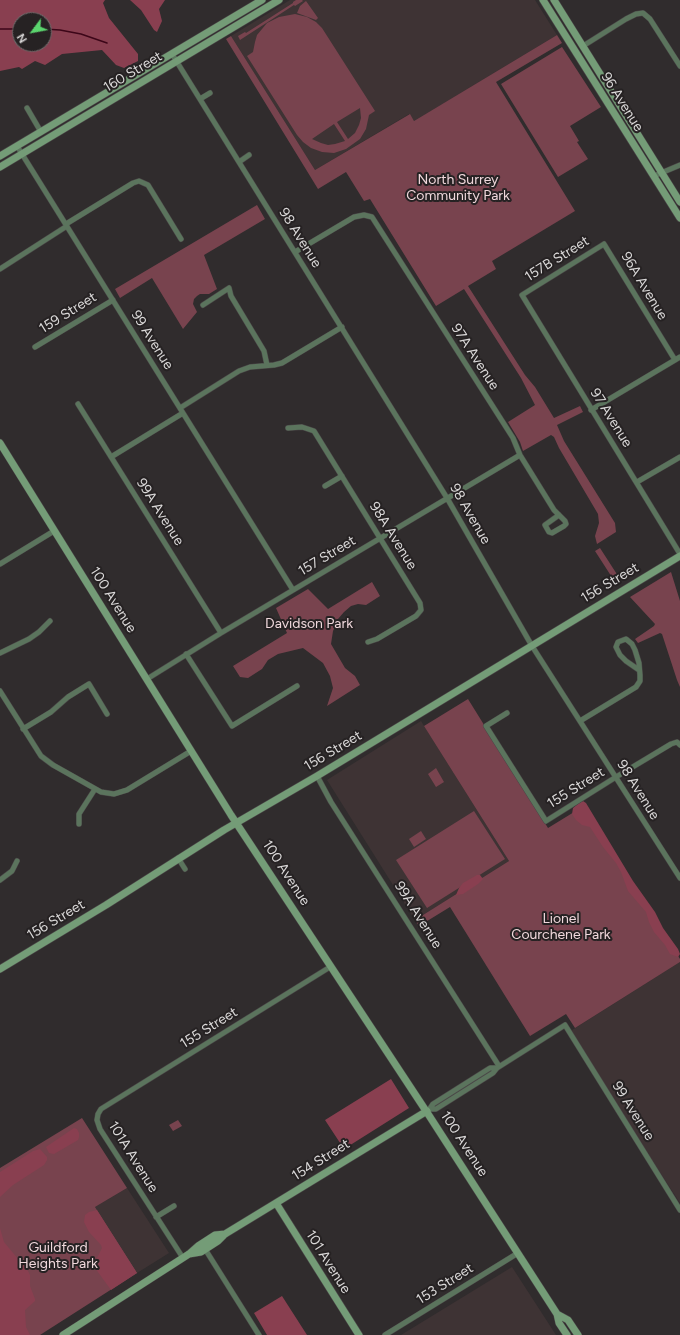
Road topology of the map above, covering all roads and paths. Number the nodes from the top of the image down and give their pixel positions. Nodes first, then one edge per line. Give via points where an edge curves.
1 (262, 0) edge
2 (279, 0) edge
3 (543, 0) edge
4 (554, 0) edge
5 (583, 46) junction
6 (172, 54) junction
7 (177, 62) junction
8 (680, 66) edge
9 (210, 93) dead end
10 (200, 99) junction
11 (27, 108) dead end
12 (41, 132) junction
13 (17, 146) junction
14 (21, 153) junction
15 (249, 155) dead end
16 (0, 156) edge
17 (239, 162) junction
18 (680, 165) edge
19 (0, 167) edge
20 (662, 173) junction
21 (654, 176) junction
22 (680, 202) edge
23 (680, 218) edge
24 (67, 225) junction
25 (181, 239) dead end
26 (604, 244) joint
27 (295, 252) junction
28 (0, 269) edge
29 (522, 295) joint
30 (113, 300) junction
31 (203, 304) dead end
32 (342, 327) junction
33 (35, 347) dead end
34 (680, 357) edge
35 (675, 360) junction
36 (267, 365) junction
37 (78, 404) dead end
38 (181, 410) junction
39 (591, 410) junction
40 (288, 428) dead end
41 (0, 443) edge
42 (520, 455) junction
43 (111, 456) junction
44 (680, 457) edge
45 (342, 476) junction
46 (637, 482) junction
47 (326, 486) dead end
48 (447, 498) junction
49 (559, 515) dead end
50 (54, 530) junction
51 (380, 538) junction
52 (680, 555) edge
53 (0, 564) edge
54 (293, 590) junction
55 (50, 621) dead end
56 (221, 633) junction
57 (368, 642) dead end
58 (532, 646) junction
59 (0, 654) edge
60 (186, 654) junction
61 (639, 670) junction
62 (147, 679) junction
63 (298, 686) dead end
64 (0, 691) edge
65 (107, 714) dead end
66 (507, 714) dead end
67 (580, 721) junction
68 (24, 729) junction
69 (680, 745) edge
70 (191, 751) junction
71 (317, 776) junction
72 (616, 777) junction
73 (94, 789) junction
74 (236, 823) junction
75 (79, 824) dead end
76 (178, 858) junction
77 (17, 861) dead end
78 (185, 869) dead end
79 (680, 878) edge
80 (0, 880) edge
81 (330, 967) junction
82 (0, 970) edge
83 (565, 1026) joint
84 (498, 1067) junction
85 (101, 1109) joint
86 (428, 1110) junction
87 (276, 1203) junction
88 (174, 1206) dead end
89 (680, 1210) edge
90 (156, 1217) junction
91 (225, 1234) junction
92 (205, 1250) junction
93 (518, 1253) junction
94 (186, 1256) junction
95 (557, 1314) junction
96 (65, 1335) edge
97 (259, 1335) edge
98 (359, 1335) edge
99 (385, 1335) edge
100 (567, 1335) edge
101 (578, 1335) edge

1 - 6 main road, 160 Street
2 - 7 main road, 160 Street
3 - 21 main road, 96 Avenue
4 - 5 main road, 96 Avenue
5 - 8 street via 626,19 643,13 650,19
5 - 20 main road, 96 Avenue
6 - 7 street, 98 Avenue
6 - 12 main road, 160 Street
7 - 10 street, 98 Avenue
7 - 14 main road, 160 Street
9 - 10 street
10 - 17 street, 98 Avenue
11 - 12 street
12 - 13 main road, 160 Street
13 - 14 street, 99 Avenue
13 - 16 main road, 160 Street
14 - 19 main road, 160 Street
14 - 24 street, 99 Avenue
15 - 17 street
17 - 27 street, 98 Avenue
18 - 20 street
20 - 21 street
20 - 22 main road, 96 Avenue
21 - 23 main road, 96 Avenue
24 - 25 street via 139,181 148,185
24 - 28 street
24 - 30 street, 99 Avenue
26 - 29 street, 157B Street
26 - 35 street, 96A Avenue
27 - 32 street, 98 Avenue
27 - 42 street, 97A Avenue via 354,217 361,214 372,217 513,438
29 - 39 street, 97 Avenue
30 - 33 street, 159 Street
30 - 38 street, 99 Avenue
31 - 36 street via 229,288 231,296 264,350
32 - 36 street via 287,360
32 - 48 street, 98 Avenue
34 - 35 street
35 - 39 street
36 - 38 street via 239,371
37 - 43 street, 99A Avenue
38 - 43 street
38 - 54 street, 99 Avenue via 269,546
39 - 46 street, 97 Avenue
40 - 45 street, 98A Avenue via 302,426 314,431
41 - 50 main road, 100 Avenue
42 - 48 street, 157 Street
42 - 49 street, 97A Avenue
43 - 56 street, 99A Avenue
44 - 46 street
45 - 47 street
45 - 51 street, 98A Avenue
46 - 52 street, 97 Avenue
48 - 51 street, 157 Street
48 - 58 street, 98 Avenue
50 - 53 street
50 - 62 main road, 100 Avenue
51 - 54 street, 157 Street
51 - 57 street, 98A Avenue via 419,600 421,610 413,619 375,641
52 - 58 main road, 156 Street
54 - 56 street, 157 Street
55 - 59 street via 29,639
56 - 60 street, 157 Street
58 - 67 street, 98 Avenue
58 - 71 main road, 156 Street
60 - 62 street, 157 Street
60 - 63 street via 232,726
61 - 61 street via 626,661 616,648 616,643 626,639 632,644
61 - 67 street via 640,681 636,687
62 - 70 main road, 100 Avenue
64 - 68 street
65 - 68 street via 89,684
66 - 72 street, 155 Street via 486,726 546,821
67 - 72 street, 98 Avenue
68 - 73 street via 43,758
69 - 72 street, 155 Street via 677,742 671,744
70 - 73 street via 127,790 110,794
70 - 74 main road, 100 Avenue
71 - 74 main road, 156 Street
71 - 84 street, 99A Avenue
72 - 79 street, 98 Avenue
73 - 75 street via 79,814
74 - 76 main road, 156 Street
74 - 81 main road, 100 Avenue
76 - 78 street
76 - 82 main road, 156 Street
77 - 80 street via 12,871
81 - 85 street, 155 Street
81 - 86 main road, 100 Avenue
83 - 84 street, 154 Street
83 - 89 street, 99 Avenue
84 - 86 street, 154 Street via 493,1073 436,1109
85 - 90 street, 101A Avenue via 96,1119 99,1126
86 - 87 main road, 154 Street
86 - 93 main road, 100 Avenue
87 - 91 main road, 154 Street
87 - 98 main road, 101 Avenue
88 - 90 street
90 - 94 street, 101A Avenue
91 - 92 main road, 154 Street
91 - 94 main road, 154 Street via 214,1235
92 - 94 main road, 154 Street
92 - 97 street
93 - 95 main road, 100 Avenue
93 - 99 street, 153 Street
94 - 96 main road, 154 Street
95 - 100 main road, 100 Avenue via 559,1323
95 - 101 main road, 100 Avenue via 567,1319

